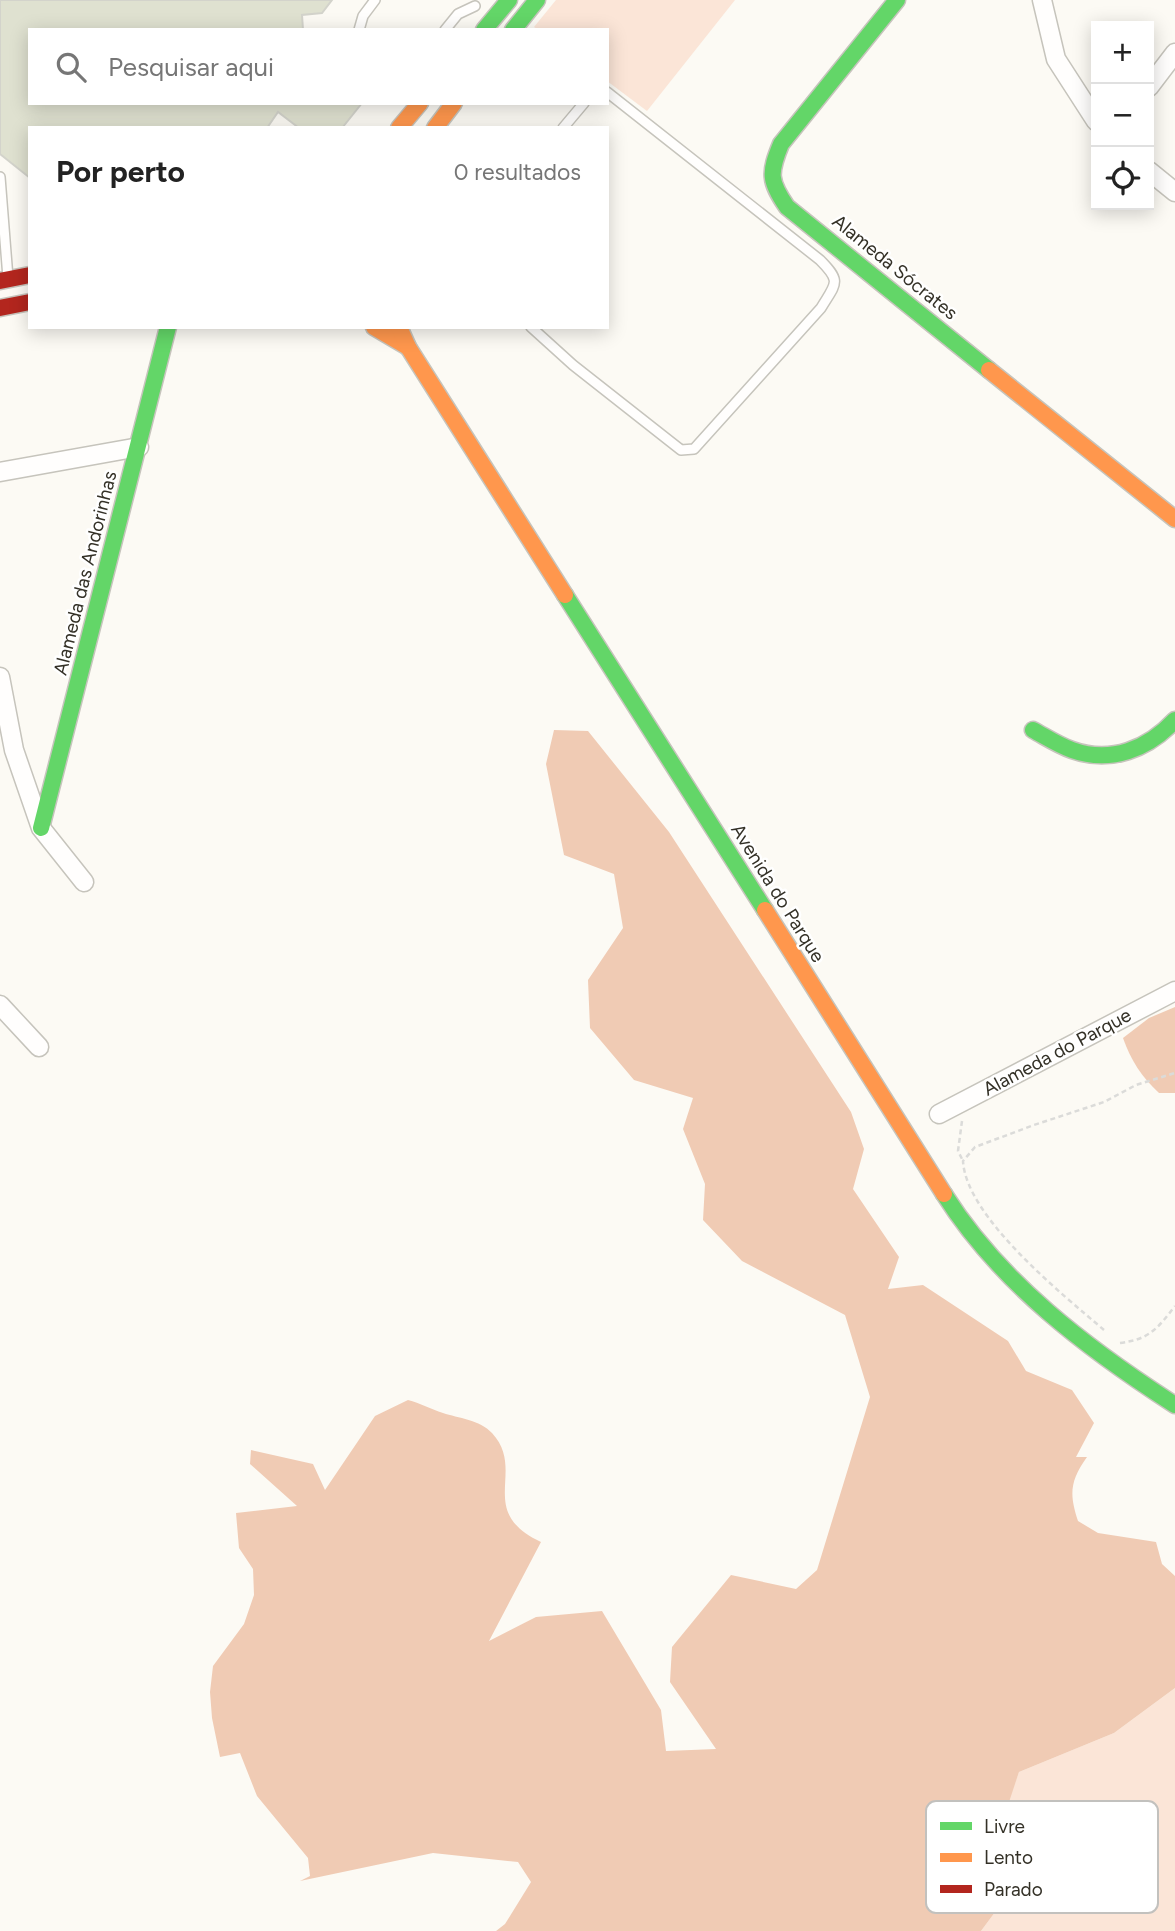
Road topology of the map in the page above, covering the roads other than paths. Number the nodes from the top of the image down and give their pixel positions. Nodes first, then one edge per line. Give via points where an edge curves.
1 (375, 0) edge
2 (537, 0) edge
3 (897, 0) edge
4 (1042, 0) edge
5 (508, 1) edge
6 (474, 3) edge
7 (360, 28) edge
8 (447, 28) edge
9 (485, 28) edge
10 (519, 28) edge
11 (1175, 53) edge
12 (1151, 84) edge
13 (609, 94) edge
14 (418, 105) edge
15 (452, 105) edge
16 (582, 105) edge
17 (1091, 113) edge
18 (401, 126) edge
19 (437, 126) edge
20 (565, 126) edge
21 (1154, 175) edge
22 (0, 177) edge
23 (1175, 191) edge
24 (28, 275) edge
25 (4, 281) edge
26 (28, 302) edge
27 (0, 309) edge
28 (168, 329) edge
29 (377, 329) edge
30 (400, 329) edge
31 (533, 329) edge
32 (408, 347) junction
33 (139, 447) junction
34 (0, 472) edge
35 (1175, 519) edge
36 (0, 677) edge
37 (1175, 720) edge
38 (1033, 730) dead end
39 (41, 828) junction
40 (84, 882) dead end
41 (1175, 990) edge
42 (0, 1005) edge
43 (39, 1046) dead end
44 (939, 1114) dead end
45 (1175, 1405) edge

1 - 7 lane
2 - 10 street
3 - 35 street, Alameda Sócrates via 781,145 771,166 772,187 787,207
4 - 17 street via 1056,59
5 - 9 street
6 - 8 lane
6 - 9 lane
11 - 12 street
13 - 31 lane via 820,260 834,274 835,285 821,308 694,449 681,450
14 - 18 street
15 - 19 street
16 - 20 lane
21 - 23 street
22 - 25 lane
24 - 25 street
26 - 27 street
28 - 33 street, Alameda das Andorinhas
29 - 32 street, Avenida do Parque
30 - 32 street, Avenida do Parque
32 - 45 street, Avenida do Parque via 950,1203 1009,1274 1074,1334
33 - 34 street
33 - 39 street, Alameda das Andorinhas
36 - 39 street via 14,750
37 - 38 street via 1140,749 1105,757 1076,752
39 - 40 street
41 - 44 street, Alameda do Parque
42 - 43 street

